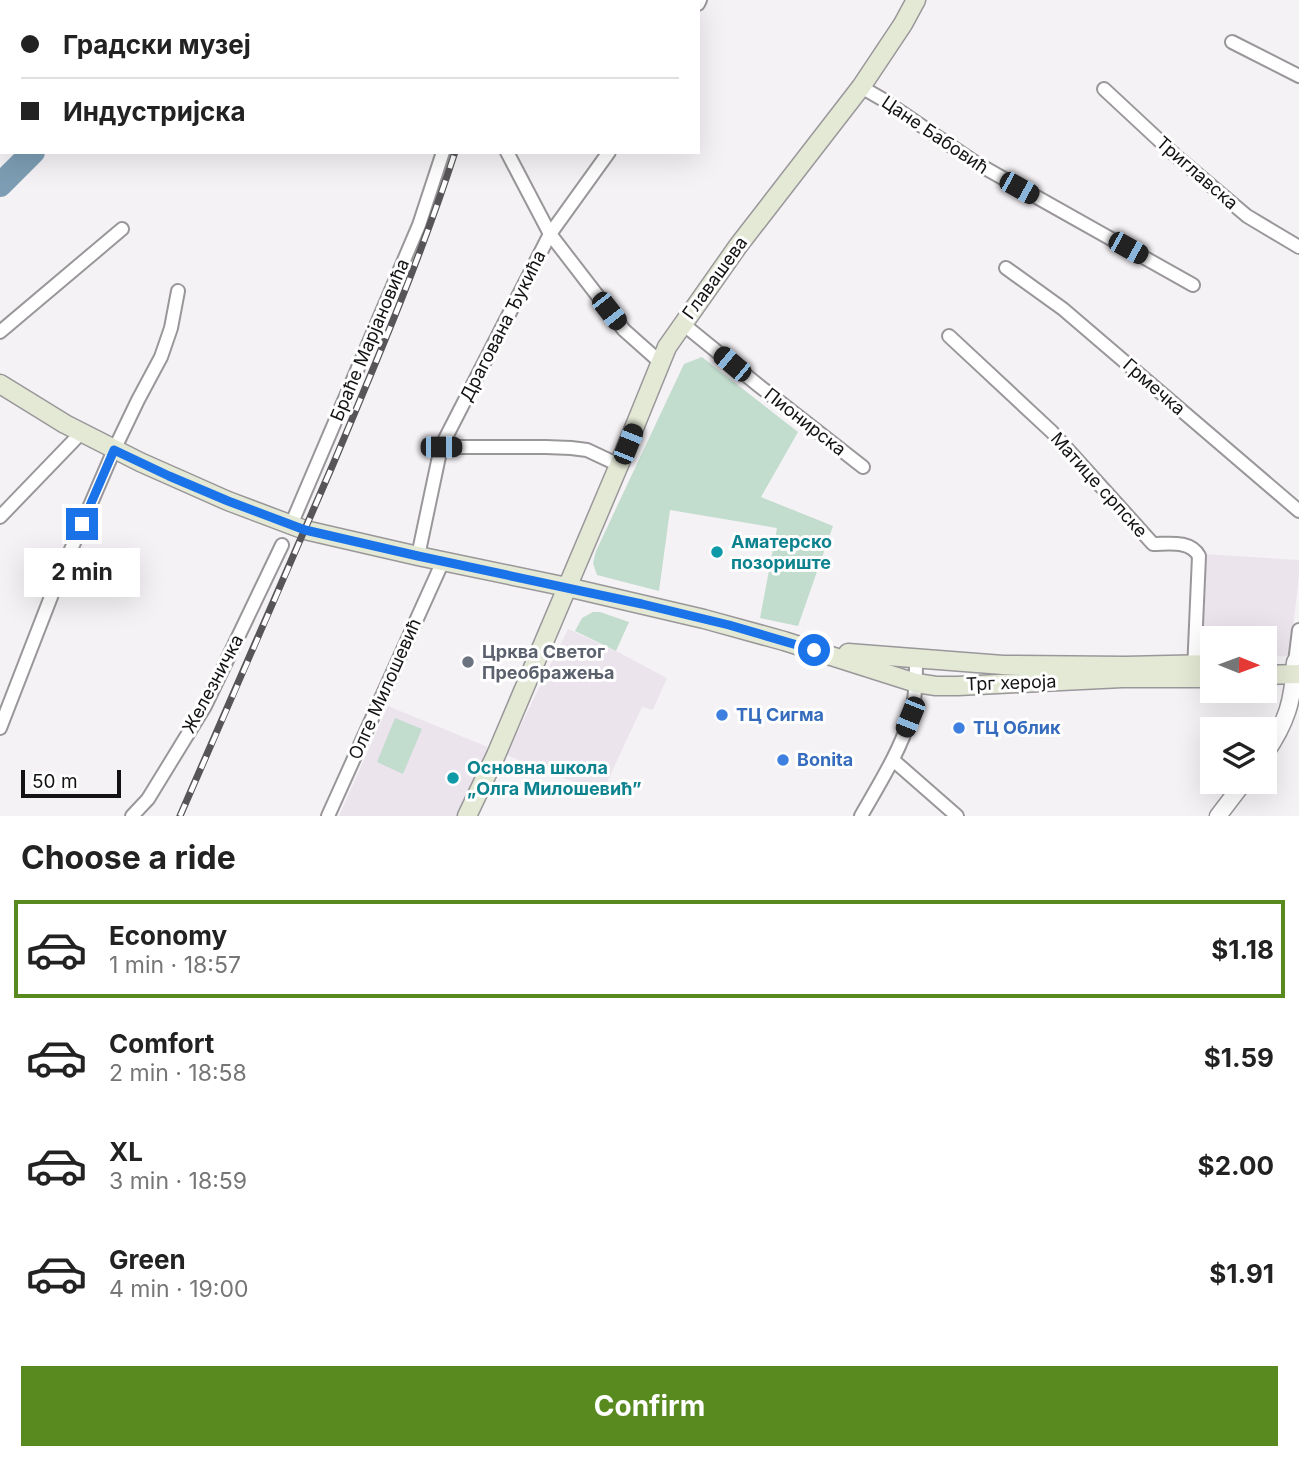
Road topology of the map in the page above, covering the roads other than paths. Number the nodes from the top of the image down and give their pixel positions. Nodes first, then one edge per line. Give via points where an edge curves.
1 (916, 0) edge
2 (1233, 42) dead end
3 (1299, 76) edge
4 (861, 87) junction
5 (1104, 89) dead end
6 (442, 154) edge
7 (508, 154) edge
8 (608, 154) edge
9 (122, 229) dead end
10 (550, 234) junction
11 (1299, 247) edge
12 (1006, 268) dead end
13 (1193, 285) dead end
14 (177, 291) dead end
15 (683, 324) junction
16 (0, 332) edge
17 (949, 336) dead end
18 (660, 362) junction
19 (0, 384) edge
20 (81, 433) junction
21 (441, 447) junction
22 (114, 450) junction
23 (619, 465) junction
24 (863, 467) dead end
25 (1299, 511) edge
26 (0, 517) edge
27 (291, 525) junction
28 (282, 545) dead end
29 (418, 556) junction
30 (443, 561) junction
31 (567, 587) junction
32 (1299, 630) edge
33 (814, 650) junction
34 (916, 658) junction
35 (1278, 665) edge
36 (1297, 668) edge
37 (1200, 669) edge
38 (1278, 672) edge
39 (916, 682) junction
40 (0, 728) edge
41 (1277, 736) edge
42 (893, 760) junction
43 (1236, 794) edge
44 (1223, 814) edge
45 (132, 816) edge
46 (328, 816) edge
47 (467, 816) edge
48 (860, 816) edge
49 (957, 816) edge

1 - 4 main road, Главашева
2 - 3 street
4 - 13 street, Цане Бабовић via 976,163
4 - 15 main road, Главашева
5 - 11 street, Триглавска via 1247,216
6 - 27 street, Браће Марјановића via 419,225
7 - 10 street
8 - 10 street, Драгована Ђукића
9 - 16 street
10 - 18 street via 624,330
10 - 21 street, Драгована Ђукића
12 - 25 street, Грмечка via 1063,309
14 - 22 street via 161,357
15 - 18 main road, Главашева
15 - 24 street, Пионирска
17 - 37 street, Матице српске via 1052,432 1153,544 1184,544 1196,551
18 - 23 main road, Главашева
19 - 20 main road, Трг хероја
20 - 22 main road, Трг хероја
20 - 26 street
21 - 23 street via 571,448
21 - 29 street, Драгована Ђукића
22 - 27 main road, Трг хероја
22 - 40 street
23 - 31 main road, Главашева
27 - 29 main road, Трг хероја
28 - 45 street, Железничка via 205,706 148,799
29 - 30 main road, Трг хероја
30 - 31 main road, Трг хероја
30 - 46 street, Олге Милошевић
31 - 33 main road, Трг хероја
31 - 47 main road, Главашева
32 - 36 street
33 - 34 main road, Трг хероја
33 - 39 main road, Трг хероја
34 - 37 main road, Трг хероја via 1003,665
34 - 39 street
35 - 36 main road
36 - 38 main road
36 - 41 street via 1291,702
37 - 39 main road, Трг хероја via 1122,678 958,686
39 - 42 street via 910,717
42 - 48 street
42 - 49 street
43 - 44 street

